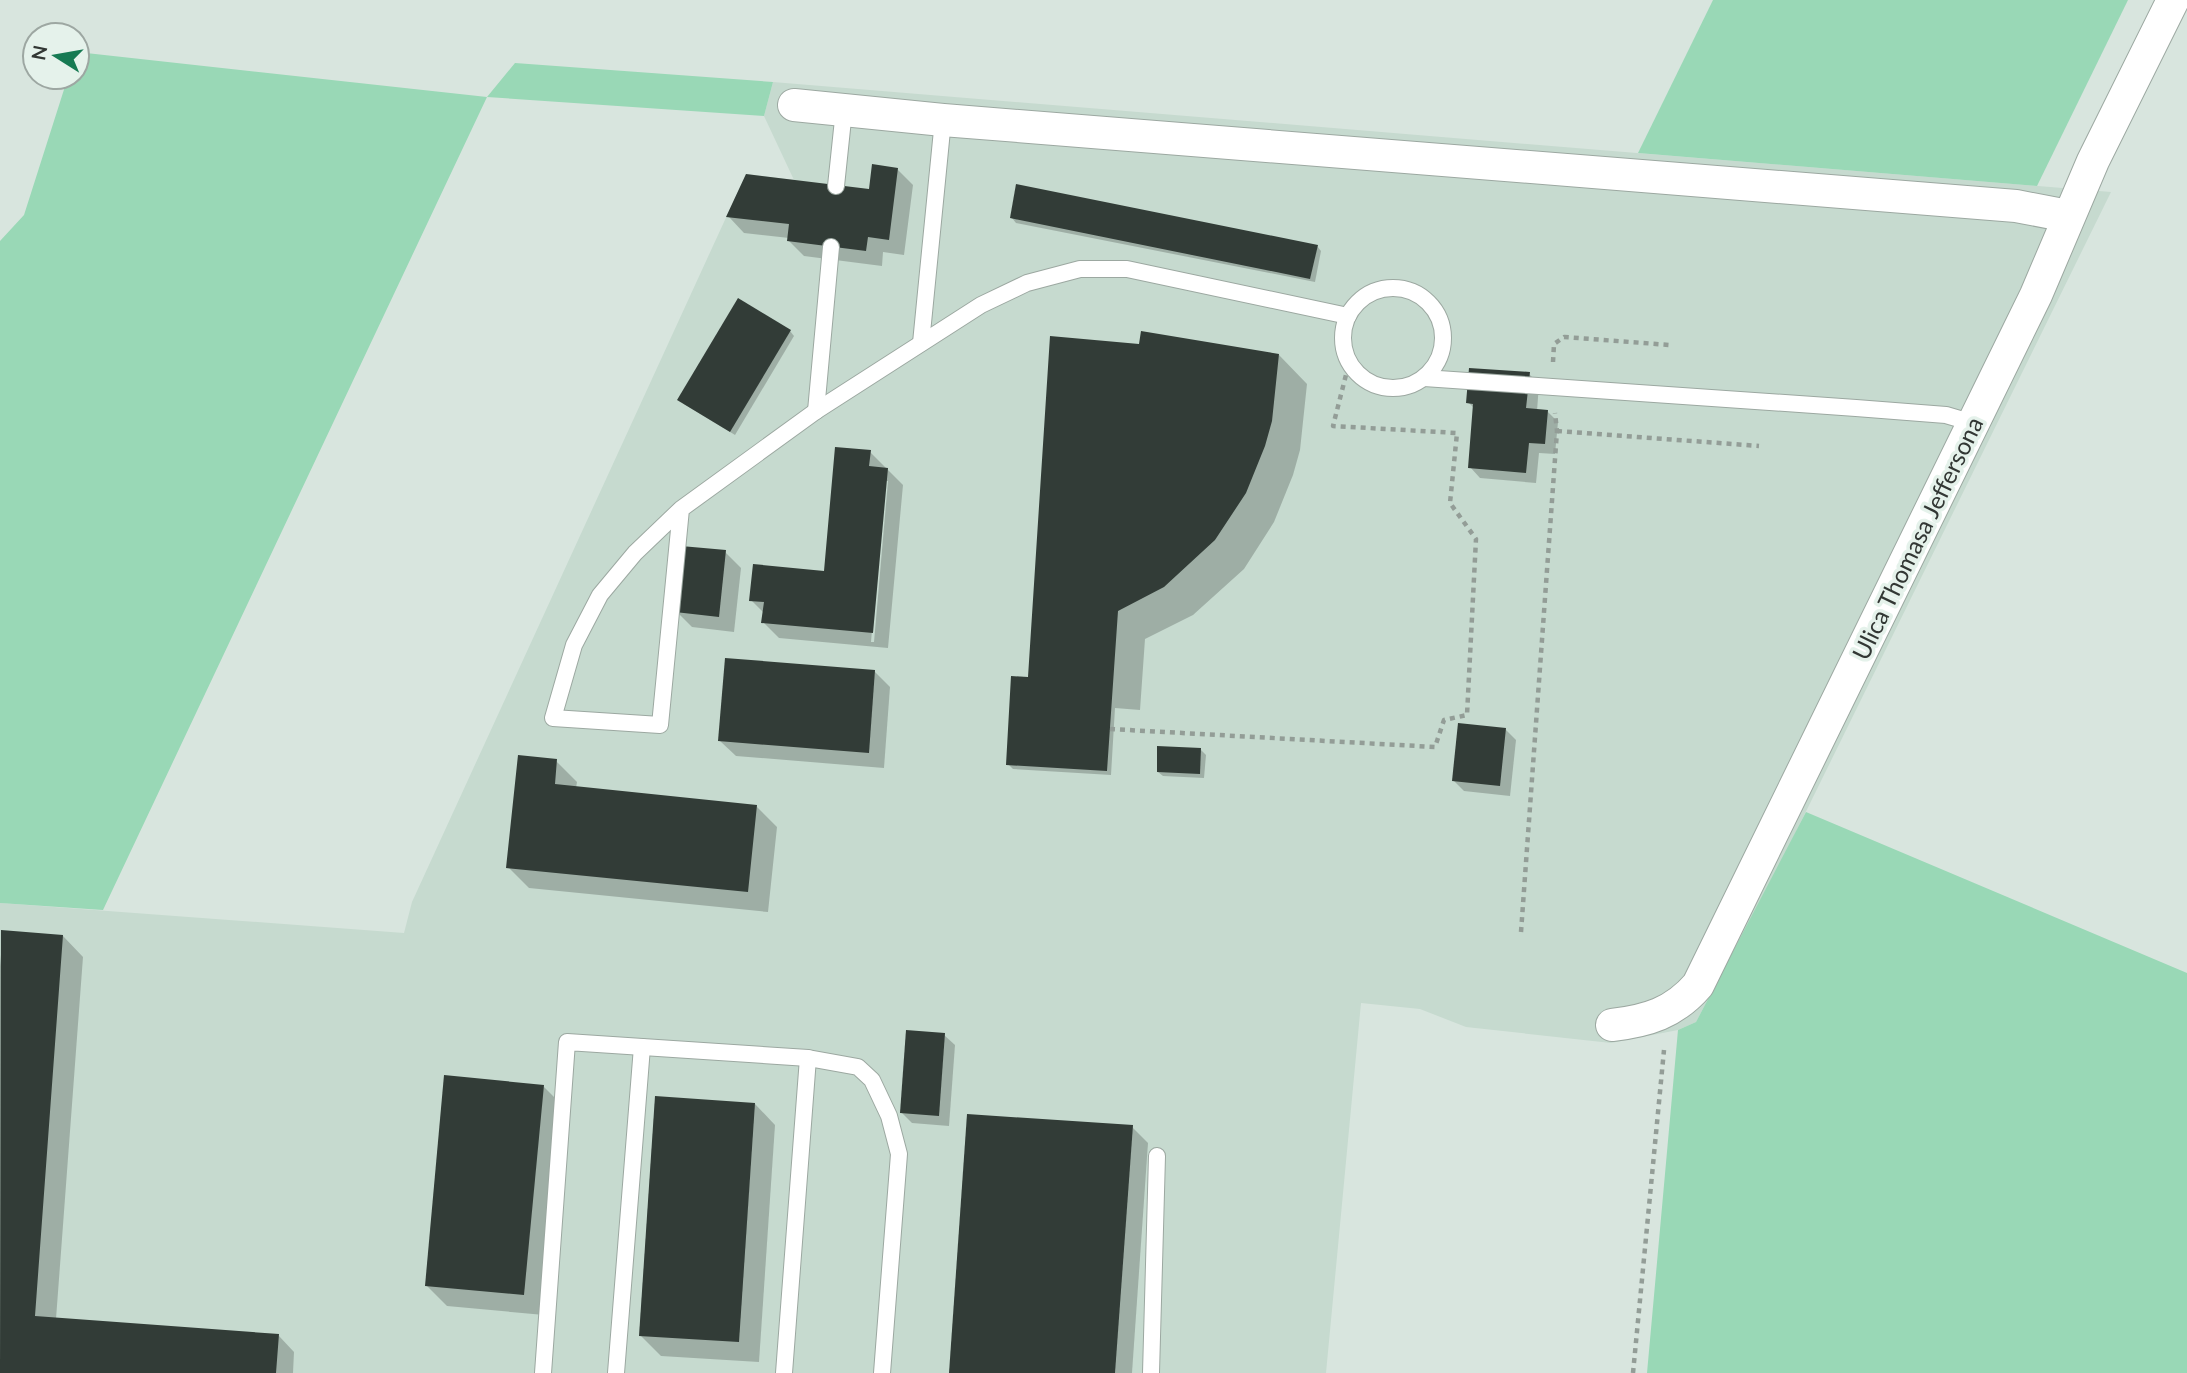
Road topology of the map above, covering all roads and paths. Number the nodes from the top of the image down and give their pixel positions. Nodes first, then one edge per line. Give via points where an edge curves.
1 (2173, 0) edge
2 (793, 105) dead end
3 (844, 110) junction
4 (943, 120) junction
5 (836, 186) dead end
6 (2068, 216) junction
7 (831, 247) dead end
8 (1348, 316) junction
9 (921, 343) junction
10 (1670, 345) dead end
11 (1349, 363) junction
12 (1423, 379) junction
13 (1552, 388) junction
14 (816, 411) junction
15 (1973, 423) junction
16 (1557, 431) junction
17 (1759, 446) dead end
18 (681, 509) junction
19 (1110, 729) dead end
20 (1521, 932) dead end
21 (1612, 1025) dead end
22 (1665, 1040) dead end
23 (642, 1047) junction
24 (808, 1058) junction
25 (1157, 1156) dead end
26 (543, 1373) edge
27 (616, 1373) edge
28 (784, 1373) edge
29 (882, 1373) edge
30 (1151, 1373) edge
31 (1633, 1373) edge

1 - 6 street, Ulica Thomasa Jeffersona
2 - 3 street
3 - 4 street
3 - 5 lane
4 - 6 street via 2016,206
4 - 9 lane
6 - 15 street, Ulica Thomasa Jeffersona via 2036,295
7 - 14 lane
8 - 9 lane via 1127,269 1080,269 1027,283 981,305
8 - 11 lane via 1344,346
8 - 12 lane via 1372,293 1388,288 1414,293 1429,303 1442,328 1443,343 1438,360
9 - 14 lane
10 - 13 path via 1564,337 1554,344
11 - 12 lane via 1374,385 1391,389
11 - 19 path via 1332,426 1457,433 1450,502 1476,539 1467,715 1444,720 1435,747
12 - 13 lane
13 - 15 lane via 1945,415
13 - 16 path
14 - 18 lane
15 - 21 street, Ulica Thomasa Jeffersona via 1698,985 1667,1012
16 - 17 path
16 - 20 path
18 - 18 lane via 660,725 553,718 574,645 600,595
22 - 31 path
23 - 24 lane
23 - 26 lane via 568,1042
23 - 27 lane
24 - 28 lane
24 - 29 lane via 858,1067 881,1094 896,1137 899,1154
25 - 30 lane

